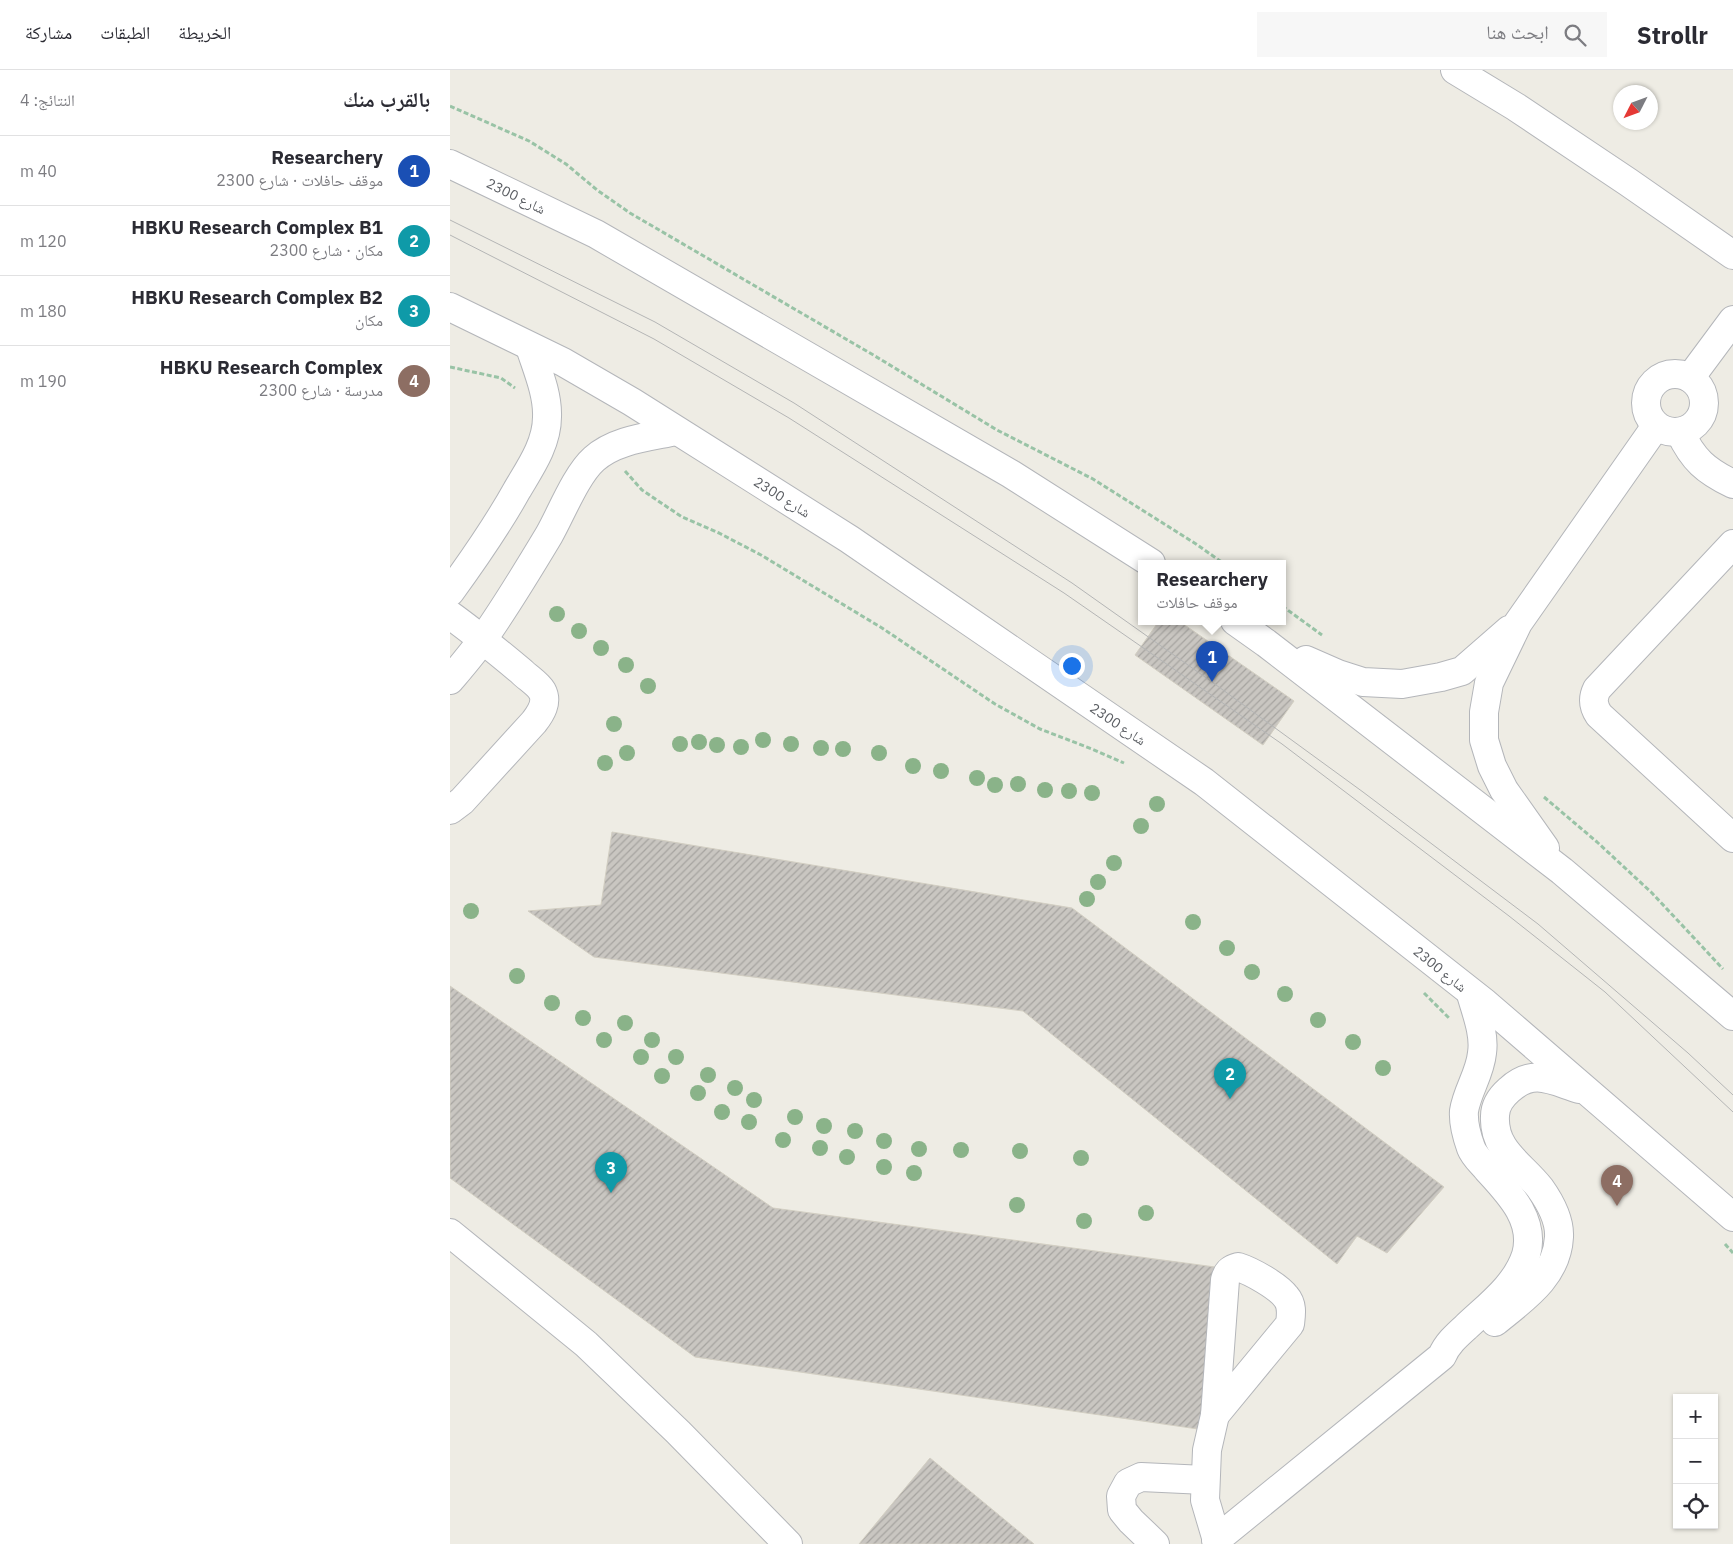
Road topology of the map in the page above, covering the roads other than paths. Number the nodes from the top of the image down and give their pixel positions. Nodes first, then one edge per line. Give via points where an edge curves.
1 (1455, 70) edge
2 (450, 164) edge
3 (1733, 255) edge
4 (450, 307) edge
5 (1733, 320) edge
6 (530, 347) junction
7 (1690, 378) junction
8 (1668, 429) junction
9 (676, 431) junction
10 (1733, 484) edge
11 (1733, 544) edge
12 (1146, 560) edge
13 (450, 592) edge
14 (450, 615) edge
15 (1518, 623) junction
16 (1241, 625) edge
17 (483, 639) junction
18 (1266, 643) junction
19 (450, 680) edge
20 (450, 810) edge
21 (1733, 838) edge
22 (1562, 871) junction
23 (1471, 994) junction
24 (1733, 1016) edge
25 (1590, 1093) junction
26 (1727, 1228) edge
27 (450, 1233) edge
28 (1442, 1356) junction
29 (1215, 1415) junction
30 (1205, 1480) junction
31 (1217, 1542) edge
32 (788, 1544) edge
33 (1155, 1544) edge

1 - 3 street via 1516,107
2 - 12 street, شارع 2300 via 596,234 1011,474
4 - 6 street, شارع 2300
5 - 7 street
6 - 9 street, شارع 2300 via 563,362
6 - 13 street via 544,395 547,417 544,437 538,455 502,516
7 - 8 street via 1704,395 1705,407 1700,419 1692,428
7 - 8 street via 1669,374 1651,386 1646,407 1649,417
8 - 10 street via 1685,444 1700,465
8 - 15 street
9 - 17 street via 623,443 592,460 550,534
9 - 23 street, شارع 2300 via 849,539 1204,782
11 - 21 street via 1597,689 1593,702 1599,715
14 - 17 street
15 - 18 street via 1462,671 1402,684 1363,682
15 - 22 street via 1489,683 1484,740 1504,790
16 - 18 street
17 - 19 street
17 - 20 street via 542,690 542,713 462,801
18 - 22 street
22 - 24 street
23 - 25 street, شارع 2300
23 - 28 street via 1482,1052 1464,1111 1465,1132 1472,1152 1510,1194 1521,1212 1527,1232 1526,1253 1506,1290 1449,1344
25 - 26 street, شارع 2300
25 - 28 street via 1534,1076 1518,1082 1503,1095 1495,1109 1494,1128 1504,1151 1539,1188 1554,1210 1559,1236 1555,1262 1540,1283 1521,1300 1456,1352
27 - 32 street via 586,1344
28 - 31 street
29 - 29 street via 1290,1324 1292,1311 1287,1298 1278,1289 1238,1267 1226,1274 1225,1280
29 - 30 street via 1207,1450
30 - 31 street via 1205,1500
30 - 33 street via 1141,1477 1128,1483 1121,1496 1122,1510

